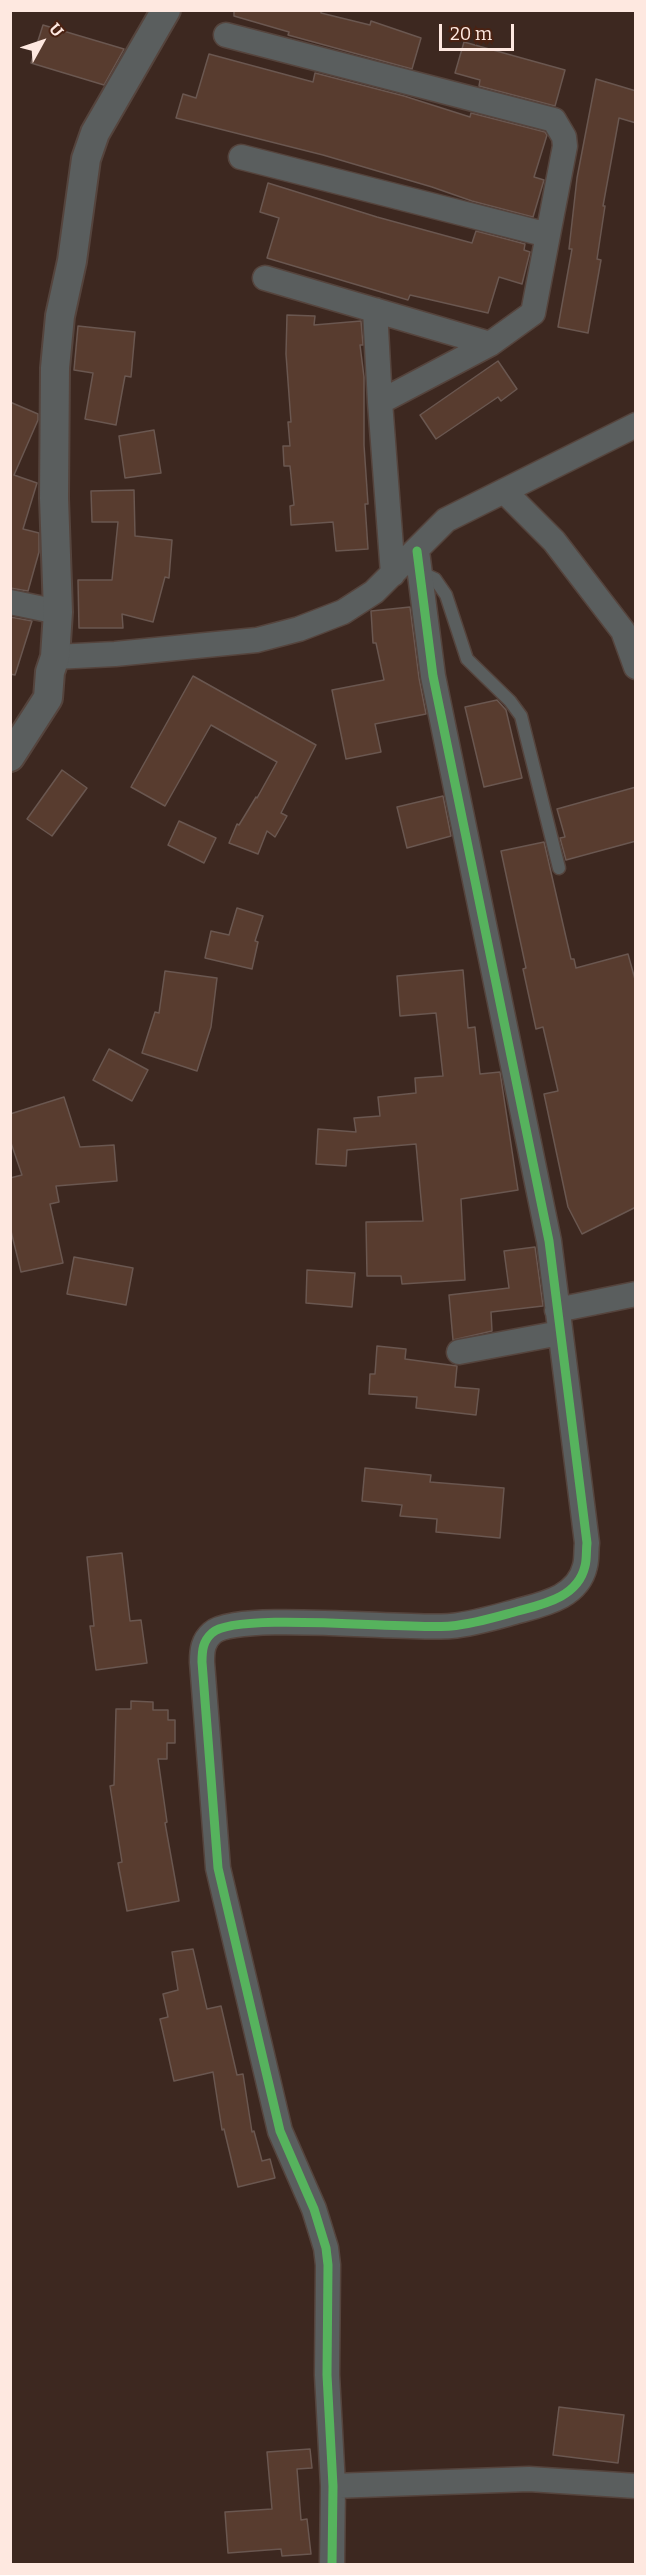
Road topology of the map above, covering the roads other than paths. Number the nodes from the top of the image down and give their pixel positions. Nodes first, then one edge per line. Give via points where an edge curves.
1 (166, 10) edge
2 (226, 35) dead end
3 (241, 157) dead end
4 (548, 235) junction
5 (265, 278) dead end
6 (375, 310) junction
7 (490, 344) junction
8 (380, 402) junction
9 (636, 424) edge
10 (504, 491) junction
11 (419, 561) junction
12 (393, 574) junction
13 (10, 602) edge
14 (58, 612) junction
15 (55, 657) junction
16 (636, 667) edge
17 (10, 757) edge
18 (559, 868) dead end
19 (636, 1294) edge
20 (559, 1322) junction
21 (459, 1352) dead end
22 (333, 2486) junction
23 (636, 2486) edge
24 (332, 2565) edge

1 - 14 street via 95,133 86,159 60,316 56,368 54,498
2 - 4 street via 554,120 565,146
3 - 4 street
4 - 7 street via 533,313
5 - 6 street
6 - 7 street
6 - 8 street
7 - 8 street
8 - 12 street
9 - 10 street
10 - 11 street via 446,520
10 - 16 street via 554,541 623,631
11 - 12 street
11 - 18 lane via 446,595 467,659 521,716
11 - 20 street via 433,676 549,1241
12 - 15 street via 343,612 257,640
13 - 14 street
14 - 15 street
15 - 17 street via 48,698
19 - 20 street
20 - 21 street
20 - 22 street via 587,1543 585,1567 571,1590 549,1603 478,1622 426,1627 255,1622 226,1626 213,1632 202,1645 218,1868 280,2131 314,2209 326,2248
22 - 23 street via 529,2479
22 - 24 street

